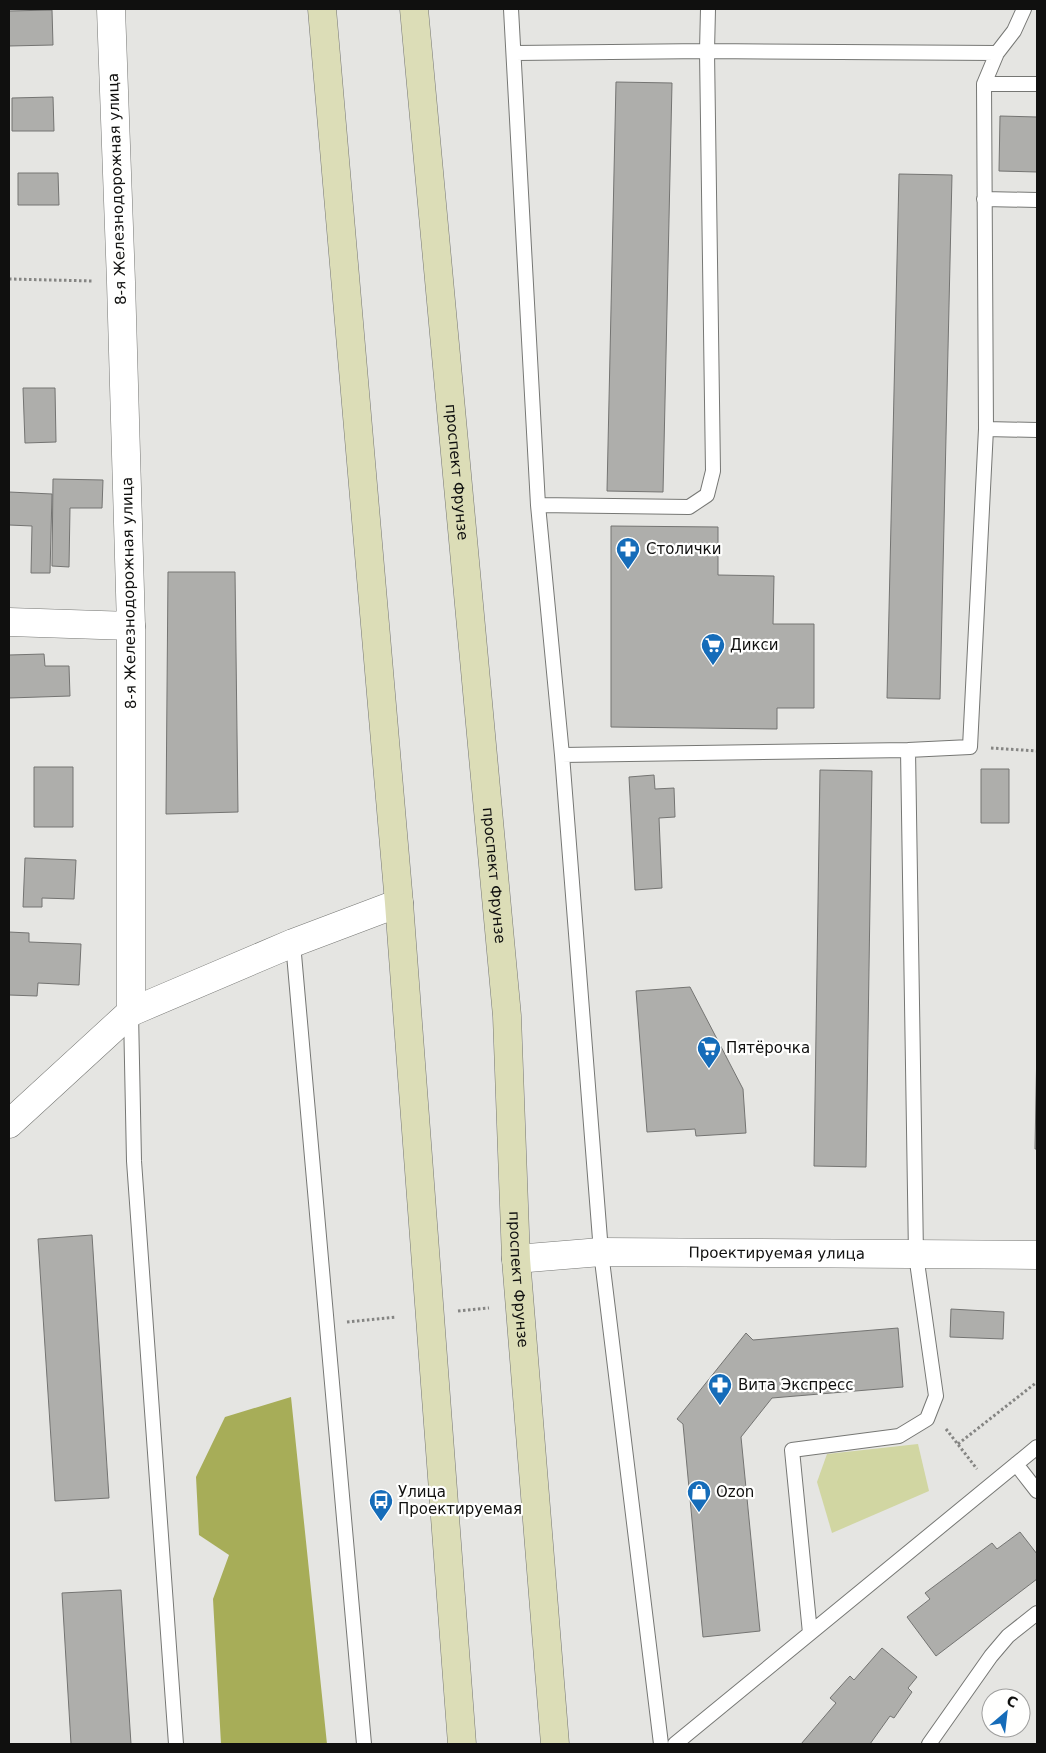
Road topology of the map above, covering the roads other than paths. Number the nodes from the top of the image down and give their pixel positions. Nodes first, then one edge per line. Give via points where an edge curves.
1 (111, 9) edge
2 (322, 9) edge
3 (414, 9) edge
4 (511, 9) edge
5 (708, 9) edge
6 (1024, 9) edge
7 (707, 51) junction
8 (515, 53) junction
9 (998, 53) junction
10 (984, 84) junction
11 (1037, 84) edge
12 (984, 199) junction
13 (1037, 200) edge
14 (986, 429) junction
15 (1037, 430) edge
16 (538, 505) junction
17 (9, 622) edge
18 (130, 626) junction
19 (908, 750) junction
20 (562, 755) junction
21 (398, 904) junction
22 (293, 943) junction
23 (131, 1012) junction
24 (9, 1124) edge
25 (600, 1252) junction
26 (916, 1255) junction
27 (1037, 1255) edge
28 (516, 1259) junction
29 (1037, 1447) edge
30 (1016, 1464) junction
31 (1037, 1491) edge
32 (1037, 1613) edge
33 (810, 1633) junction
34 (176, 1744) edge
35 (364, 1744) edge
36 (462, 1744) edge
37 (555, 1744) edge
38 (661, 1744) edge
39 (675, 1744) edge
40 (929, 1744) edge

1 - 18 street, 8-я Железнодорожная улица
2 - 21 main road
3 - 28 main road, проспект Фрунзе via 507,1016
4 - 8 lane
5 - 7 lane
6 - 9 lane via 1014,31
7 - 8 lane
7 - 9 lane
7 - 16 lane via 713,471 707,495 689,507
8 - 16 lane
9 - 10 lane
10 - 11 lane
10 - 12 lane
12 - 13 lane
12 - 14 lane
14 - 15 lane
14 - 19 lane via 970,747
16 - 20 lane
17 - 18 street
18 - 23 street, 8-я Железнодорожная улица
19 - 20 lane
19 - 26 lane
20 - 25 lane
21 - 22 street
21 - 36 main road
22 - 23 street
22 - 35 lane
23 - 24 street
23 - 34 lane via 134,1161
25 - 26 street, Проектируемая улица
25 - 28 street, Проектируемая улица
25 - 38 lane
26 - 27 street, Проектируемая улица
26 - 33 lane via 936,1396 927,1419 899,1436 792,1450
28 - 37 main road, проспект Фрунзе
29 - 30 lane
30 - 31 lane
30 - 33 lane
32 - 40 lane via 1008,1636 991,1656
33 - 39 lane

